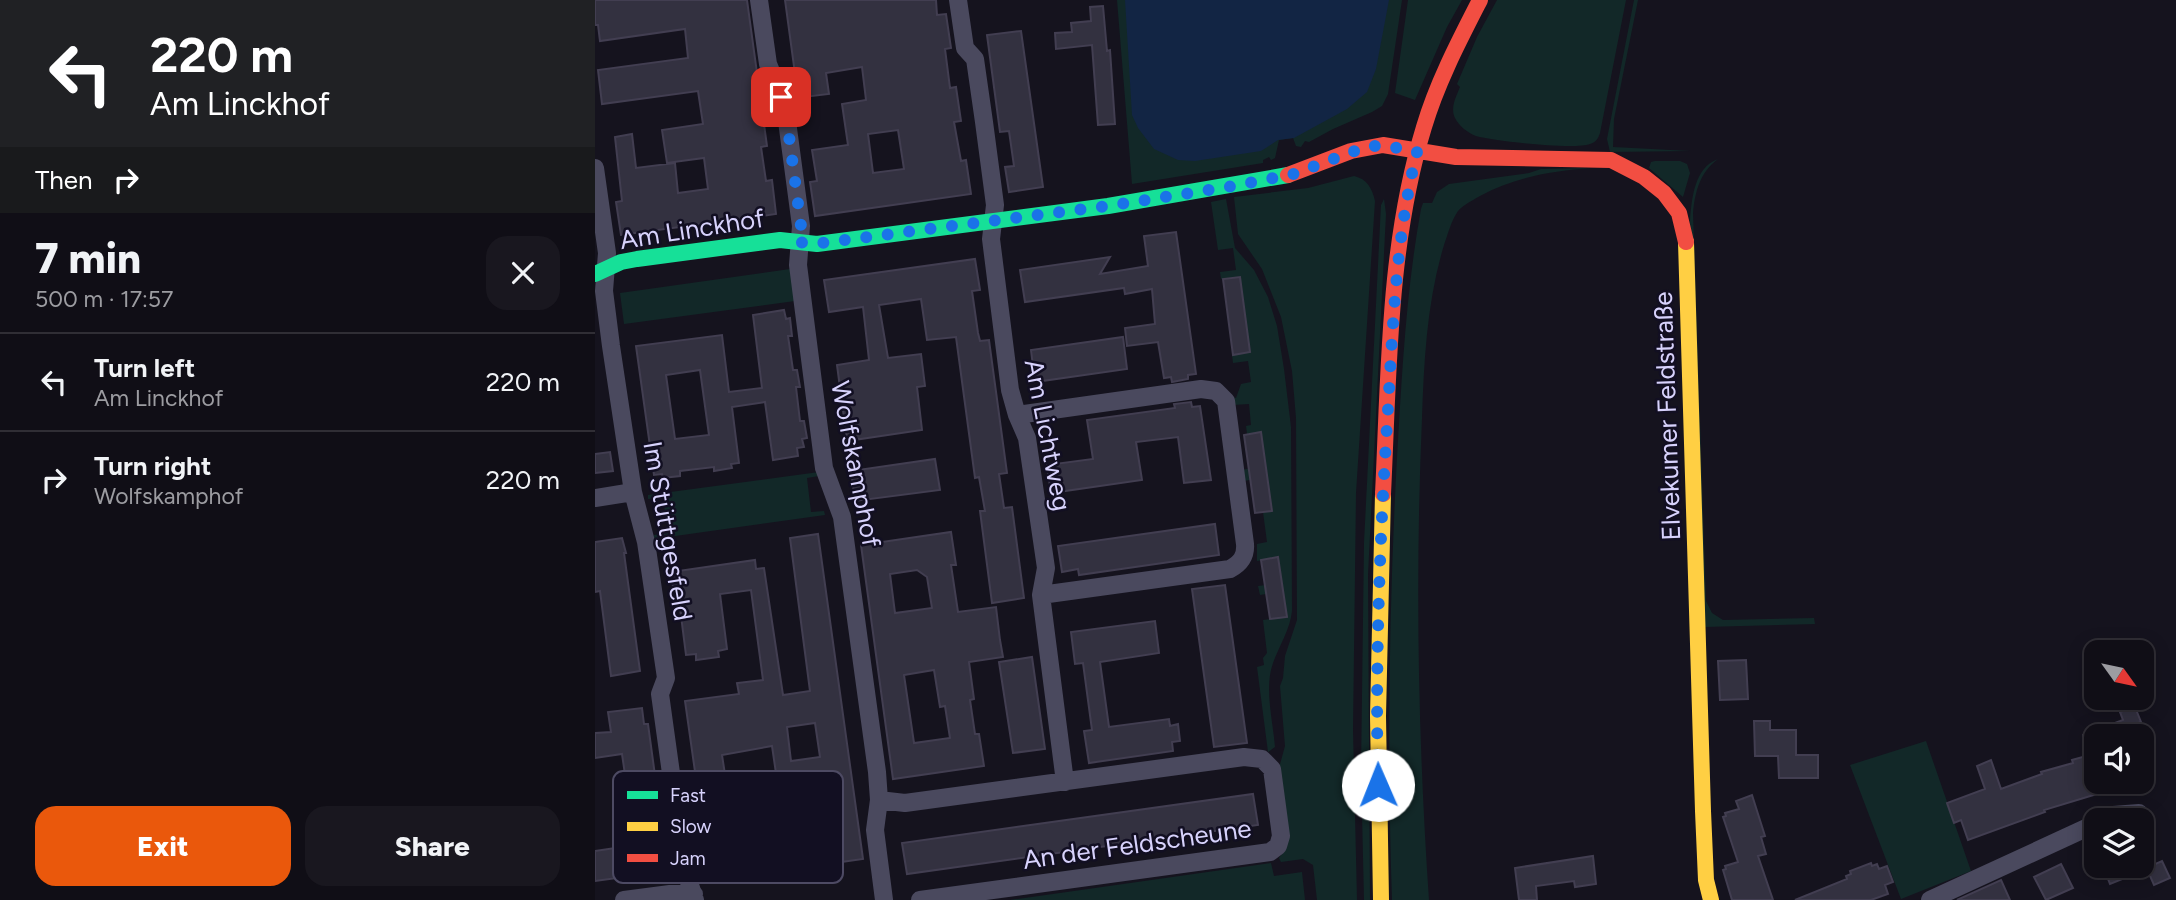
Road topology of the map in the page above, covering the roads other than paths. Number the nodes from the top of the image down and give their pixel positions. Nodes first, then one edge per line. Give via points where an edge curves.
1 (759, 0) edge
2 (958, 0) edge
3 (1480, 0) edge
4 (1417, 152) junction
5 (595, 168) edge
6 (993, 220) junction
7 (798, 242) junction
8 (601, 272) edge
9 (1017, 415) junction
10 (633, 492) junction
11 (595, 498) edge
12 (1041, 595) junction
13 (671, 771) edge
14 (1065, 782) junction
15 (879, 800) junction
16 (2084, 829) edge
17 (694, 897) edge
18 (624, 900) edge
19 (884, 900) edge
20 (920, 900) edge
21 (1381, 900) edge
22 (1711, 900) edge
23 (1930, 900) edge

1 - 7 street, Wolfskamphof via 768,64 785,106 801,226
2 - 6 street, Am Lichtweg via 965,48 975,59 995,205
3 - 4 street via 1433,99
4 - 6 street, Am Linckhof via 1383,145 1365,147 1294,174 1108,206
4 - 21 street via 1405,206 1394,310 1384,480 1378,675
4 - 22 street, Elvekumer Feldstraße via 1456,158 1611,160 1652,182 1683,225 1703,811
5 - 8 street, Im Stüttgesfeld via 607,253
6 - 7 street, Am Linckhof via 817,244
6 - 9 street, Am Lichtweg via 992,252
7 - 8 street, Am Linckhof via 780,240 637,259
7 - 15 street, Wolfskamphof via 797,265 824,468 842,517
8 - 10 street, Im Stüttgesfeld
9 - 12 street, Am Lichtweg via 1027,438 1046,568
9 - 12 street via 1201,389 1216,391 1226,401 1244,530 1244,557 1230,569
10 - 11 street
10 - 13 street, Im Stüttgesfeld via 646,542 666,678 660,694
12 - 14 street, Am Lichtweg
14 - 15 street via 905,803
14 - 20 street, An der Feldscheune via 1259,757 1274,774 1280,842 1269,852
15 - 19 street, Wolfskamphof via 875,830
16 - 23 street
17 - 18 street via 670,894

